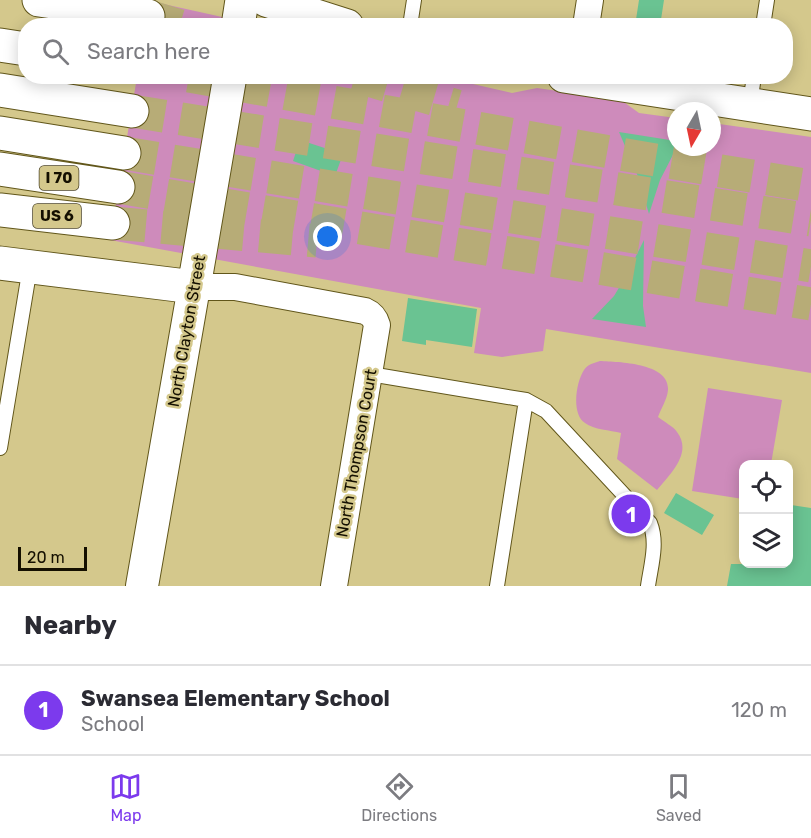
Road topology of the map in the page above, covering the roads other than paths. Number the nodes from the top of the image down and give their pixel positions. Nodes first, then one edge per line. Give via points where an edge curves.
1 (39, 0) edge
2 (242, 0) edge
3 (266, 0) edge
4 (414, 0) edge
5 (590, 0) edge
6 (767, 0) edge
7 (148, 16) tunnel mouth
8 (239, 18) edge
9 (322, 18) edge
10 (411, 18) edge
11 (587, 18) edge
12 (764, 18) edge
13 (0, 45) edge
14 (18, 48) edge
15 (229, 84) edge
16 (669, 84) edge
17 (0, 90) edge
18 (752, 90) edge
19 (132, 111) tunnel mouth
20 (811, 114) edge
21 (0, 133) edge
22 (124, 153) tunnel mouth
23 (0, 169) edge
24 (118, 187) tunnel mouth
25 (0, 210) edge
26 (113, 223) tunnel mouth
27 (15, 264) edge
28 (194, 287) junction
29 (370, 374) junction
30 (526, 400) junction
31 (0, 448) edge
32 (142, 586) edge
33 (334, 586) edge
34 (497, 586) edge
35 (648, 586) edge

1 - 7 main road
2 - 8 main road
3 - 9 main road
4 - 10 lane
5 - 11 street
6 - 12 lane
13 - 14 main road
15 - 28 main road, North Clayton Street
16 - 18 main road
17 - 19 main road
18 - 20 main road
21 - 22 main road
23 - 24 main road, I 70
25 - 26 main road, US 6
27 - 28 main road
27 - 31 lane
28 - 29 street, North Thompson Court via 235,287 364,311 373,316 377,326
28 - 32 street, North Clayton Street
29 - 30 lane
29 - 33 street, North Thompson Court
30 - 34 lane
30 - 35 lane via 546,411 650,523 655,540

